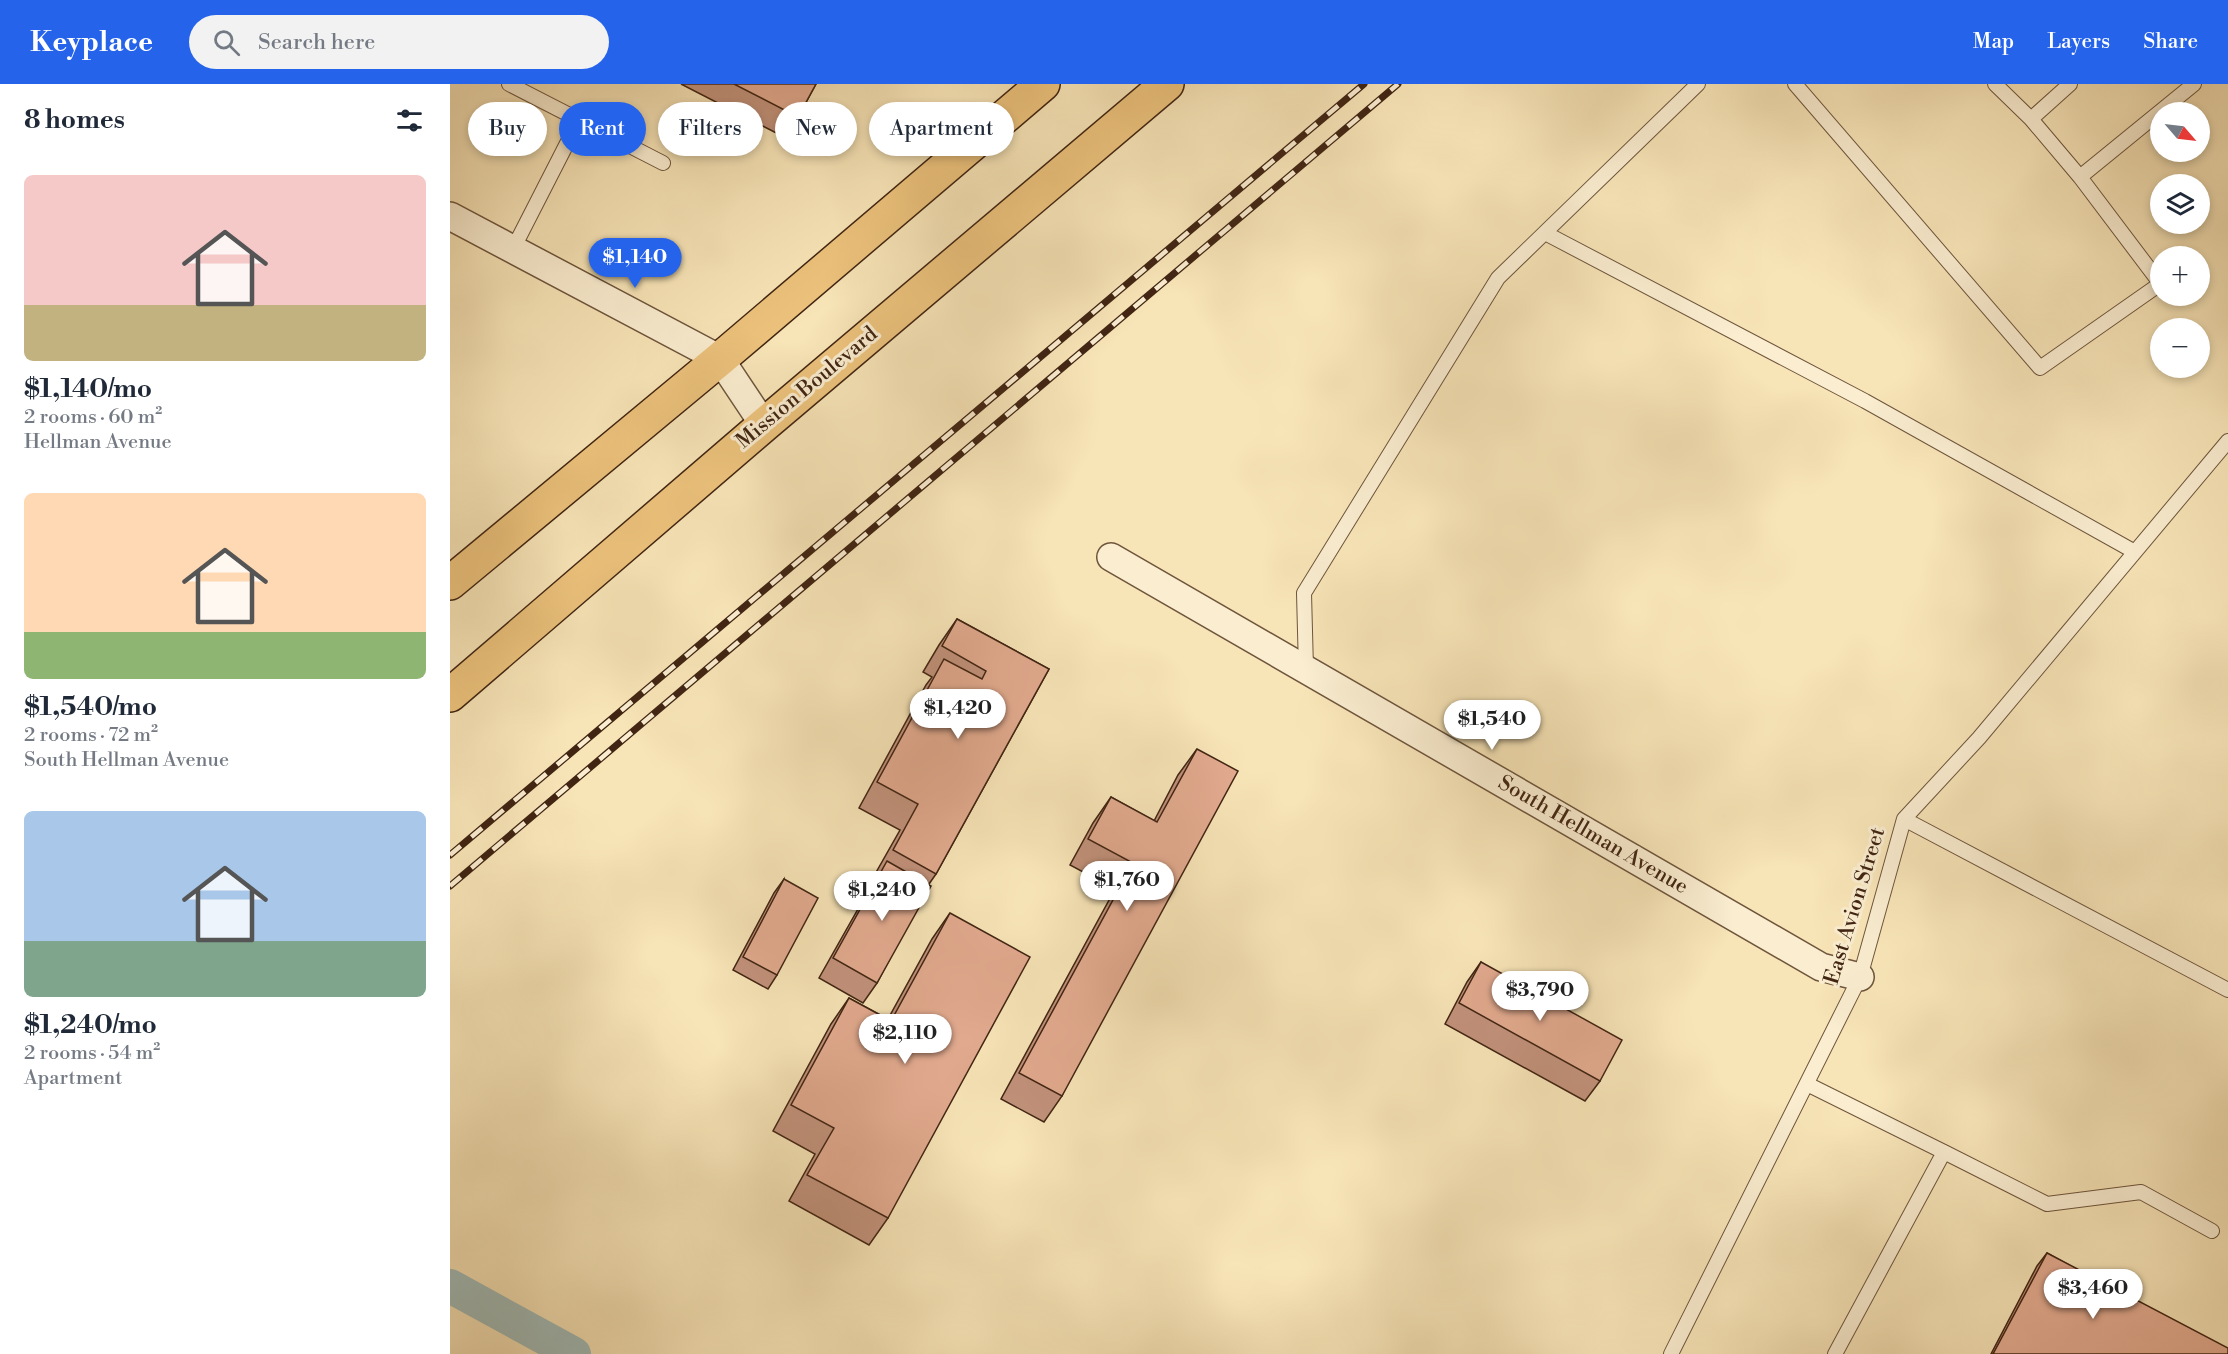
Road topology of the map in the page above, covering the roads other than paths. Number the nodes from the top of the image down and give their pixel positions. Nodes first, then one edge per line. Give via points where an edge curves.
1 (509, 84) edge
2 (1043, 84) edge
3 (1167, 84) edge
4 (1698, 84) edge
5 (1795, 84) edge
6 (1995, 84) edge
7 (2070, 84) edge
8 (2194, 84) edge
9 (559, 110) edge
10 (2031, 119) junction
11 (646, 154) edge
12 (561, 156) edge
13 (663, 163) dead end
14 (2080, 177) junction
15 (450, 216) edge
16 (1545, 233) junction
17 (513, 249) junction
18 (2150, 271) edge
19 (2150, 291) edge
20 (720, 359) junction
21 (764, 424) junction
22 (2228, 441) edge
23 (2135, 552) junction
24 (1111, 557) dead end
25 (450, 583) edge
26 (1306, 669) junction
27 (450, 695) edge
28 (1904, 819) junction
29 (1860, 977) junction
30 (2228, 990) edge
31 (1807, 1084) junction
32 (1944, 1152) junction
33 (2212, 1231) dead end
34 (1671, 1354) edge
35 (1835, 1354) edge

1 - 9 lane
2 - 20 main road
3 - 21 main road, Mission Boulevard
4 - 16 lane
5 - 19 lane via 2040,368
6 - 10 lane
7 - 10 lane
8 - 14 lane
10 - 14 lane
11 - 13 lane
12 - 17 lane
14 - 18 lane
15 - 17 street
16 - 23 lane via 1865,401
16 - 26 lane via 1498,278 1304,593
17 - 20 street
20 - 21 street
20 - 25 main road
21 - 27 main road, Mission Boulevard
22 - 23 lane, East Avion Street
23 - 28 lane, East Avion Street via 1979,738
24 - 26 street, South Hellman Avenue
26 - 29 street, South Hellman Avenue via 1821,967
28 - 29 lane, East Avion Street
28 - 30 lane
29 - 31 lane, East Avion Street
31 - 32 lane
31 - 34 lane, East Avion Street
32 - 33 lane via 2047,1204 2141,1192
32 - 35 lane

